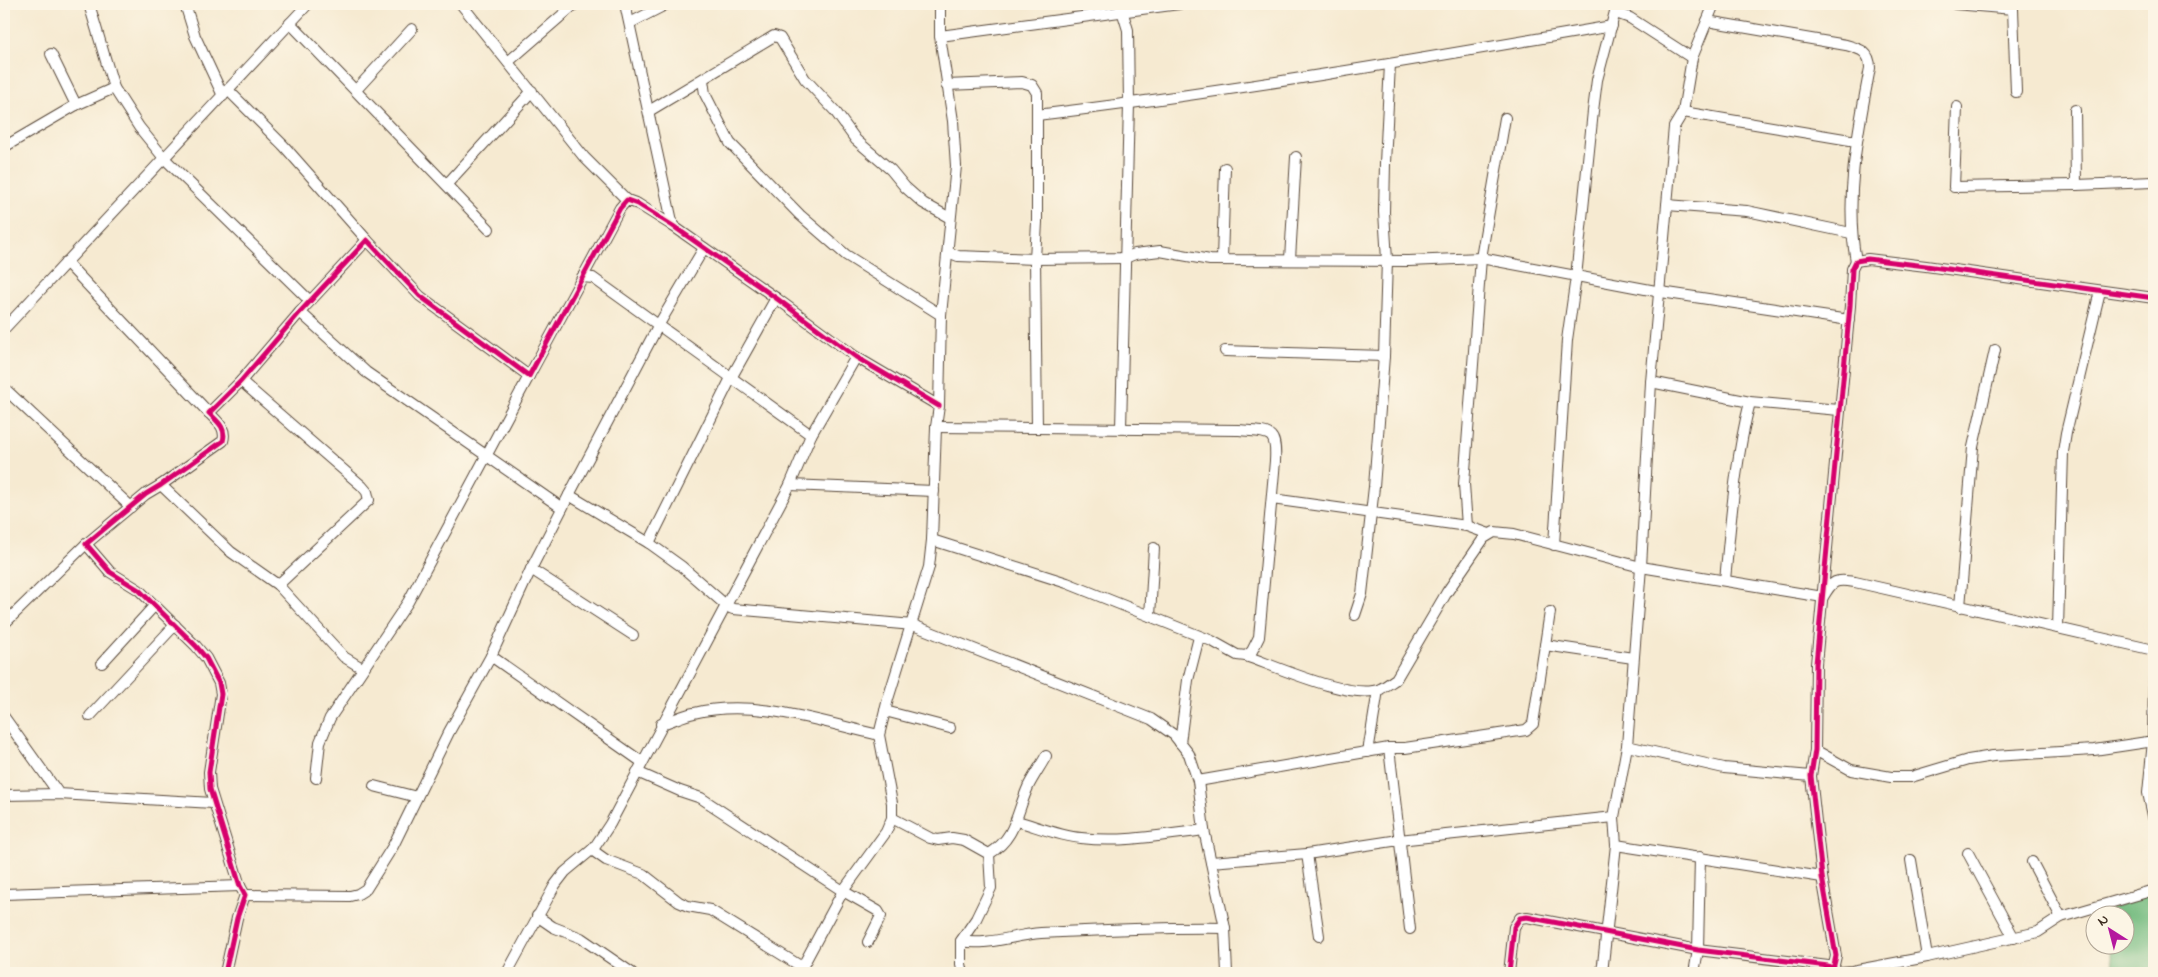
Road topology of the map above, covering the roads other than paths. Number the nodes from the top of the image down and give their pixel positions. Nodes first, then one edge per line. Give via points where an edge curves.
1 (89, 4) edge
2 (185, 4) edge
3 (308, 4) edge
4 (461, 4) edge
5 (575, 4) edge
6 (625, 4) edge
7 (667, 4) edge
8 (940, 4) edge
9 (1179, 4) edge
10 (1714, 4) edge
11 (1956, 4) edge
12 (2013, 6) edge
13 (1121, 7) edge
14 (1617, 8) edge
15 (1707, 21) junction
16 (290, 23) junction
17 (630, 23) junction
18 (1612, 26) junction
19 (412, 29) dead end
20 (940, 36) junction
21 (50, 54) dead end
22 (1692, 58) junction
23 (508, 62) junction
24 (1390, 64) junction
25 (703, 80) junction
26 (946, 85) junction
27 (114, 88) junction
28 (356, 90) junction
29 (532, 91) junction
30 (2016, 92) dead end
31 (225, 93) junction
32 (1130, 104) junction
33 (76, 105) junction
34 (1957, 107) dead end
35 (2075, 110) dead end
36 (649, 111) junction
37 (1683, 112) junction
38 (1037, 115) junction
39 (1505, 118) dead end
40 (1856, 141) junction
41 (4, 147) edge
42 (1296, 157) dead end
43 (164, 158) junction
44 (1225, 168) dead end
45 (2154, 182) edge
46 (447, 184) junction
47 (2076, 185) junction
48 (627, 200) junction
49 (1667, 205) junction
50 (950, 218) junction
51 (673, 226) junction
52 (489, 229) dead end
53 (1851, 234) junction
54 (367, 240) junction
55 (704, 248) junction
56 (948, 252) junction
57 (1125, 258) junction
58 (1481, 258) junction
59 (1035, 259) junction
60 (1222, 259) junction
61 (1290, 259) junction
62 (1387, 260) junction
63 (1856, 261) junction
64 (66, 262) junction
65 (582, 277) junction
66 (1576, 278) junction
67 (2100, 291) junction
68 (1660, 292) junction
69 (776, 298) junction
70 (2154, 298) edge
71 (310, 301) junction
72 (300, 312) junction
73 (941, 315) junction
74 (1849, 320) junction
75 (4, 326) edge
76 (658, 326) junction
77 (1995, 350) dead end
78 (1225, 351) dead end
79 (1384, 356) junction
80 (856, 357) junction
81 (529, 376) junction
82 (731, 378) junction
83 (241, 381) junction
84 (1651, 382) junction
85 (4, 388) edge
86 (1750, 402) junction
87 (939, 406) junction
88 (1839, 410) junction
89 (209, 413) junction
90 (936, 427) junction
91 (1037, 428) junction
92 (1121, 428) junction
93 (811, 435) junction
94 (487, 454) junction
95 (161, 485) junction
96 (790, 485) junction
97 (934, 491) junction
98 (569, 495) junction
99 (1272, 498) junction
100 (131, 507) junction
101 (562, 508) junction
102 (1371, 514) junction
103 (1467, 526) junction
104 (1489, 534) junction
105 (932, 540) junction
106 (649, 542) junction
107 (86, 544) junction
108 (1554, 545) junction
109 (1154, 548) dead end
110 (1641, 567) junction
111 (531, 569) junction
112 (1725, 580) junction
113 (278, 585) junction
114 (1823, 597) junction
115 (155, 605) junction
116 (725, 605) junction
117 (1960, 607) junction
118 (1550, 612) dead end
119 (1355, 615) dead end
120 (1150, 616) junction
121 (4, 624) edge
122 (175, 625) junction
123 (912, 625) junction
124 (2058, 628) junction
125 (633, 635) dead end
126 (1199, 637) junction
127 (1545, 645) junction
128 (2154, 650) edge
129 (491, 656) junction
130 (1246, 656) junction
131 (1633, 658) junction
132 (102, 663) dead end
133 (362, 668) junction
134 (2154, 677) edge
135 (1378, 690) junction
136 (885, 711) junction
137 (90, 716) dead end
138 (4, 717) edge
139 (661, 724) junction
140 (950, 728) dead end
141 (879, 735) junction
142 (2154, 741) edge
143 (1180, 743) junction
144 (1627, 746) junction
145 (1389, 748) junction
146 (1815, 750) junction
147 (1368, 752) junction
148 (1046, 756) dead end
149 (642, 762) junction
150 (637, 772) junction
151 (1810, 776) junction
152 (316, 778) dead end
153 (1198, 781) junction
154 (374, 786) dead end
155 (4, 794) edge
156 (59, 794) junction
157 (417, 797) junction
158 (213, 803) junction
159 (1614, 817) junction
160 (892, 818) junction
161 (2154, 820) edge
162 (1017, 821) junction
163 (1204, 830) junction
164 (1399, 840) junction
165 (1616, 845) junction
166 (593, 849) junction
167 (1968, 853) dead end
168 (989, 854) junction
169 (1307, 854) junction
170 (1700, 857) junction
171 (1911, 860) dead end
172 (1211, 862) junction
173 (2032, 862) dead end
174 (1822, 877) junction
175 (2154, 890) edge
176 (243, 891) junction
177 (843, 891) junction
178 (4, 894) edge
179 (537, 916) junction
180 (2061, 917) junction
181 (1225, 928) junction
182 (1410, 929) dead end
183 (1605, 933) junction
184 (1319, 936) dead end
185 (2014, 938) junction
186 (962, 941) junction
187 (868, 942) dead end
188 (1698, 950) junction
189 (1927, 957) junction
190 (800, 970) edge
191 (1834, 971) edge
192 (225, 973) edge
193 (507, 973) edge
194 (632, 973) edge
195 (963, 973) edge
196 (1228, 973) edge
197 (1509, 973) edge
198 (1602, 973) edge
199 (1694, 973) edge

1 - 27 street
2 - 31 street via 195,36
3 - 16 street
4 - 23 street
5 - 23 street
6 - 17 street
7 - 17 street
8 - 20 street
9 - 13 street
10 - 15 street
11 - 12 street
12 - 30 street
13 - 20 street
13 - 32 street via 1128,30
14 - 18 street
14 - 22 street
15 - 22 street
15 - 40 street via 1846,45 1866,53 1870,68
16 - 28 street
16 - 31 street
17 - 36 street
18 - 24 street
18 - 66 street via 1597,80
19 - 28 street
20 - 26 street
21 - 33 street
22 - 37 street
23 - 29 street
24 - 32 street
24 - 62 street via 1384,212
25 - 36 street
25 - 50 street via 769,38 780,38 805,79 856,140 923,204
25 - 73 street via 705,94 730,143 800,215 846,255
26 - 38 street via 1022,82 1032,85 1037,93
26 - 50 street via 953,121 956,166
27 - 33 street
27 - 43 street
28 - 46 street
29 - 46 street
29 - 48 street via 584,158
31 - 43 street
31 - 54 street via 284,146
32 - 38 street
32 - 57 street
33 - 41 street
34 - 47 street via 1954,187
35 - 47 street
36 - 51 street
37 - 40 street
37 - 49 street via 1674,127
38 - 59 street
39 - 58 street
40 - 53 street
42 - 61 street
43 - 64 street
43 - 71 street
44 - 60 street
45 - 47 street
46 - 52 street
48 - 51 street
48 - 65 street
49 - 53 street via 1747,211
49 - 68 street
50 - 56 street
51 - 55 street
53 - 63 street
54 - 71 street
54 - 81 street via 420,296
55 - 69 street
55 - 76 street
56 - 59 street via 958,256
56 - 73 street
57 - 59 street
57 - 60 street via 1160,251 1210,260
57 - 92 street
58 - 62 street
58 - 66 street
58 - 103 street via 1464,484
59 - 91 street
60 - 61 street
61 - 62 street
62 - 79 street
63 - 67 street via 1868,259 1926,266
63 - 74 street via 1852,269
64 - 75 street
64 - 89 street
65 - 76 street via 592,278
65 - 81 street
66 - 68 street via 1586,277
66 - 108 street via 1567,340
67 - 70 street
67 - 124 street via 2063,452
68 - 74 street
68 - 84 street
69 - 80 street
69 - 82 street
71 - 72 street
72 - 83 street
72 - 94 street via 366,372
73 - 87 street
74 - 88 street
76 - 82 street
76 - 98 street
77 - 117 street via 1973,447
78 - 79 street
79 - 102 street
80 - 87 street
80 - 93 street
81 - 94 street
82 - 93 street
82 - 106 street
83 - 89 street
83 - 113 street via 362,486 369,500
84 - 86 street
84 - 110 street
85 - 100 street
86 - 88 street
86 - 112 street via 1735,483
87 - 90 street
88 - 114 street
89 - 95 street via 223,428 223,441
90 - 91 street
90 - 97 street
91 - 92 street
92 - 99 street via 1266,432 1274,437 1276,444
93 - 96 street
94 - 101 street
94 - 133 street via 408,602
95 - 100 street
95 - 113 street via 231,552
96 - 97 street
96 - 116 street
97 - 105 street
98 - 101 street
98 - 106 street
99 - 102 street
99 - 130 street via 1259,637 1252,652
100 - 107 street
101 - 111 street
102 - 103 street
102 - 119 street via 1362,594
103 - 104 street
104 - 108 street via 1514,534
104 - 135 street via 1462,568 1396,679
105 - 120 street via 1067,583
105 - 123 street via 929,567
106 - 116 street
107 - 115 street via 110,572 139,590
107 - 121 street
108 - 110 street
109 - 120 street
110 - 112 street
110 - 131 street
111 - 125 street
111 - 129 street
112 - 114 street
113 - 133 street via 344,658
114 - 117 street via 1831,583 1840,580
114 - 146 street via 1816,664
115 - 122 street
115 - 132 street
116 - 123 street via 733,609
116 - 139 street
117 - 124 street
118 - 127 street
120 - 126 street
122 - 137 street
122 - 158 street via 206,658 219,683 221,694 209,772
123 - 136 street
123 - 143 street via 1151,719
124 - 128 street
126 - 130 street
126 - 143 street via 1190,673
127 - 131 street
127 - 145 street via 1531,727 1517,732
129 - 149 street
129 - 157 street
130 - 135 street via 1325,685
131 - 144 street
133 - 152 street via 330,718 320,742
134 - 142 street
135 - 147 street
136 - 140 street
136 - 141 street
138 - 156 street
139 - 141 street via 694,713 748,708
139 - 149 street
141 - 160 street
142 - 146 street via 2094,750 1993,756 1911,777 1851,770
142 - 161 street via 2148,793
143 - 153 street via 1189,754
144 - 151 street via 1724,768
144 - 159 street
145 - 147 street
145 - 164 street
146 - 151 street
147 - 153 street
148 - 162 street via 1029,784
149 - 150 street
150 - 166 street
150 - 177 street via 701,798
151 - 174 street
153 - 163 street
154 - 157 street
155 - 156 street
156 - 158 street
157 - 176 street via 376,874 366,889 358,894
158 - 176 street
159 - 164 street
159 - 165 street
160 - 168 street via 930,838 964,840
160 - 177 street via 886,832
162 - 163 street via 1078,838 1099,840
162 - 168 street via 1004,844
163 - 172 street
164 - 169 street
164 - 182 street
165 - 170 street
165 - 183 street
166 - 179 street via 560,878
166 - 190 street via 606,860 643,874 679,902 710,910
167 - 185 street
168 - 186 street via 991,888
169 - 172 street
169 - 184 street
170 - 174 street
170 - 188 street
171 - 189 street
172 - 181 street
173 - 180 street
174 - 191 street via 1836,956
175 - 180 street
176 - 178 street
176 - 192 street
177 - 187 street via 880,913
177 - 190 street
179 - 193 street
179 - 194 street via 553,927 581,938
180 - 185 street via 2038,932
181 - 186 street via 1039,933 976,944
181 - 196 street
183 - 188 street
183 - 197 street via 1520,918 1514,927
183 - 198 street
185 - 189 street
186 - 195 street via 960,964
188 - 191 street via 1828,966
188 - 199 street
189 - 191 street via 1852,971

